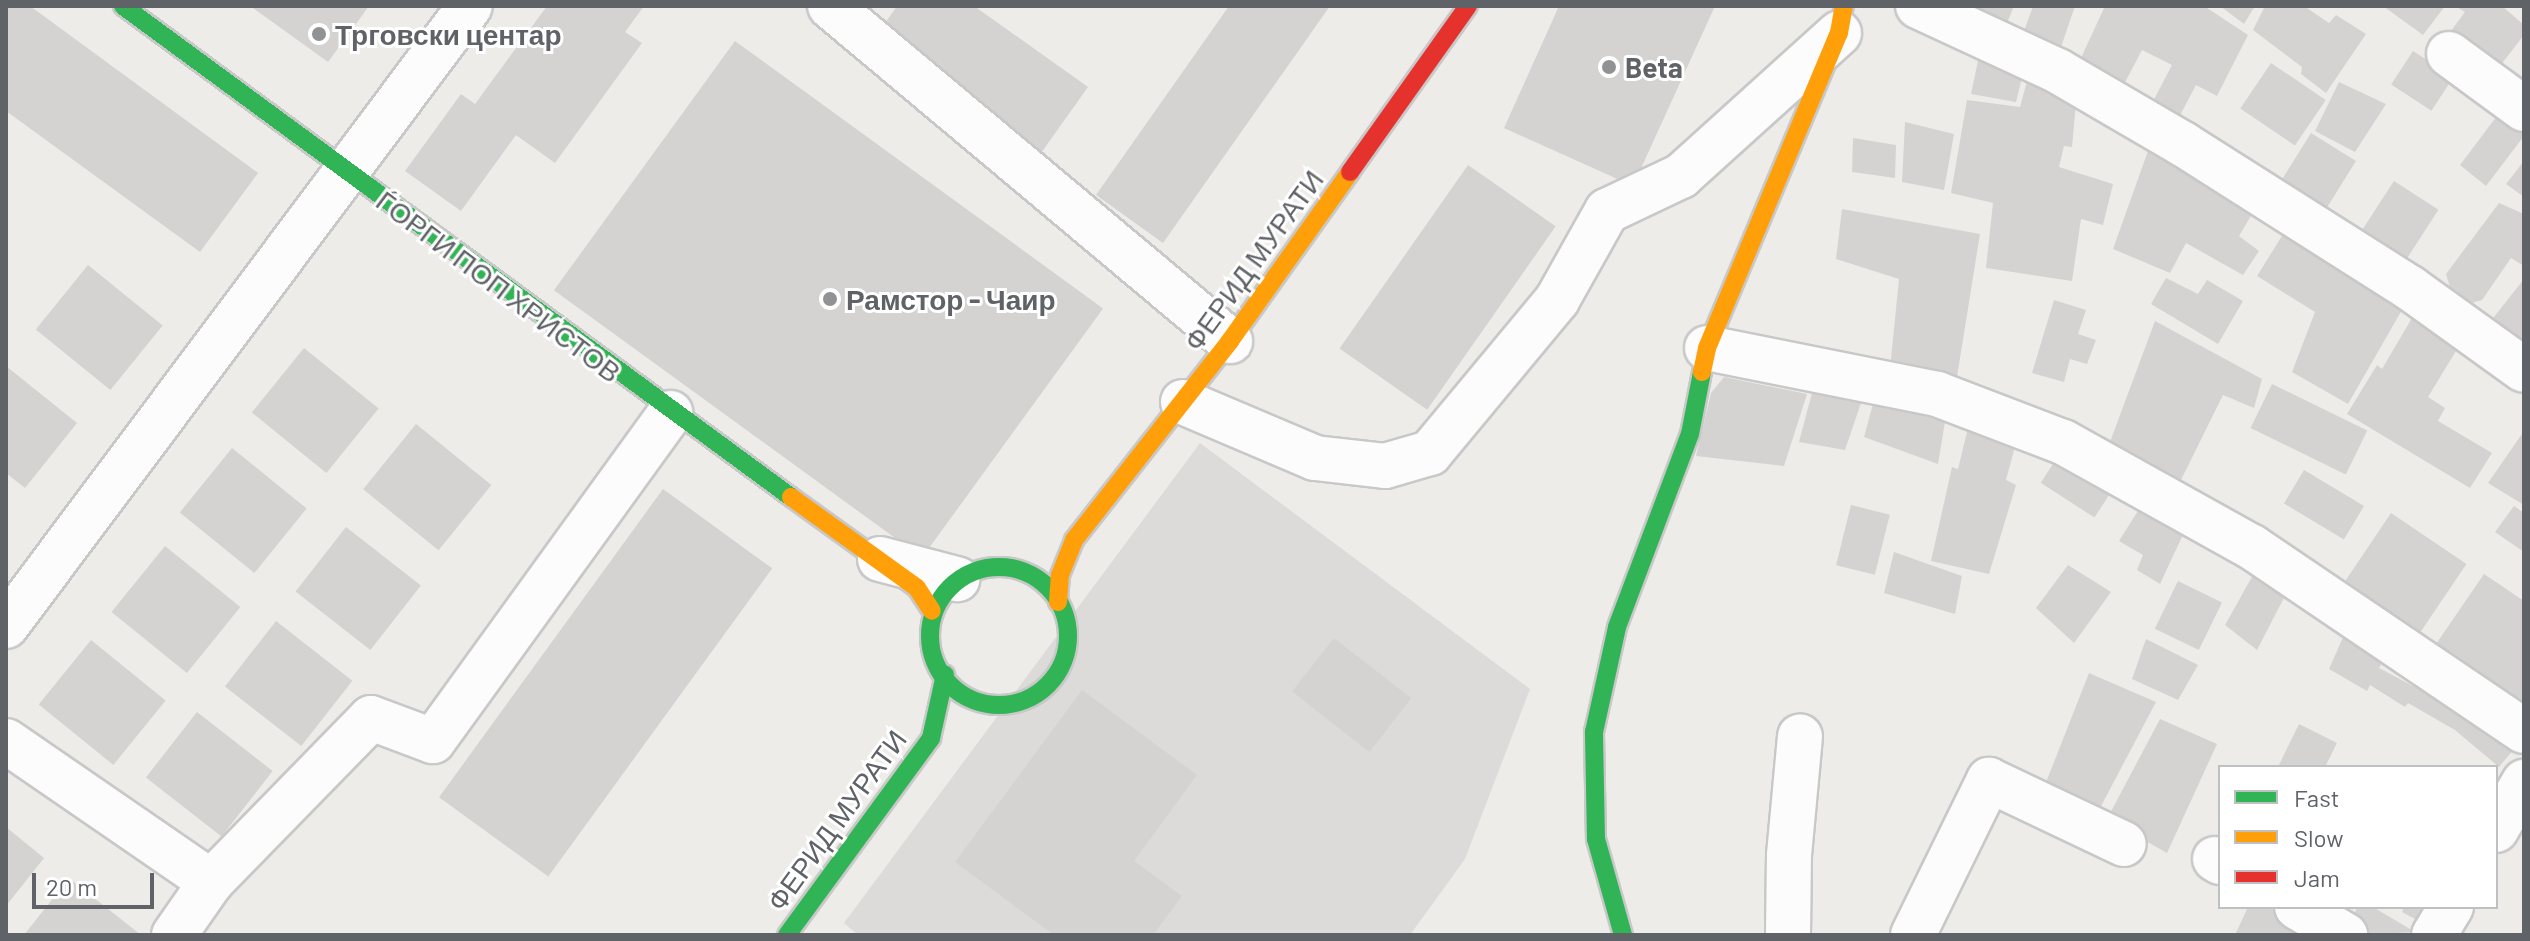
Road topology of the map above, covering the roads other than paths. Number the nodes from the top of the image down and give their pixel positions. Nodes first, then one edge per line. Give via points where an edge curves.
1 (123, 6) edge
2 (470, 6) edge
3 (830, 6) edge
4 (1468, 6) edge
5 (1918, 6) edge
6 (1842, 20) edge
7 (2449, 54) dead end
8 (2524, 109) edge
9 (346, 172) junction
10 (1230, 341) junction
11 (1707, 348) junction
12 (2524, 370) edge
13 (1183, 402) junction
14 (670, 413) junction
15 (1074, 540) junction
16 (880, 559) joint
17 (1017, 567) junction
18 (944, 595) junction
19 (1058, 602) junction
20 (6, 626) edge
21 (945, 675) junction
22 (986, 706) junction
23 (2524, 731) edge
24 (1800, 737) dead end
25 (931, 738) junction
26 (6, 741) edge
27 (2524, 782) edge
28 (2498, 827) edge
29 (2124, 844) dead end
30 (211, 882) junction
31 (2300, 909) edge
32 (2450, 909) edge
33 (174, 935) edge
34 (787, 935) edge
35 (1623, 935) edge
36 (1788, 935) edge
37 (1913, 935) edge
38 (2345, 935) edge
39 (2434, 935) edge

1 - 9 street, ЃОРГИ ПОП ХРИСТОВ
2 - 9 street
3 - 10 street
4 - 10 street, ФЕРИД МУРАТИ
5 - 12 street via 2058,71 2183,144 2410,288
6 - 11 street
6 - 13 street via 1681,176 1607,211 1557,300 1430,453 1385,466 1315,458
7 - 8 street
9 - 14 street, ЃОРГИ ПОП ХРИСТОВ
9 - 20 street
10 - 13 street, ФЕРИД МУРАТИ
11 - 23 street via 1937,394 2063,442 2252,547
11 - 35 street via 1690,434 1617,627 1594,732 1596,839
13 - 15 street, ФЕРИД МУРАТИ
14 - 16 street, ЃОРГИ ПОП ХРИСТОВ
14 - 30 street via 433,741 371,718
15 - 17 street, ФЕРИД МУРАТИ via 1040,563
15 - 19 street, ФЕРИД МУРАТИ via 1060,575
16 - 18 street, ЃОРГИ ПОП ХРИСТОВ
17 - 18 street via 996,565
17 - 19 street
18 - 21 street via 930,637
19 - 22 street via 1069,631 1058,676 1041,694
21 - 22 street via 961,696
21 - 25 street, ФЕРИД МУРАТИ
22 - 25 street, ФЕРИД МУРАТИ
24 - 36 street
25 - 34 street, ФЕРИД МУРАТИ
26 - 30 street
27 - 28 street
29 - 37 street via 1989,780
30 - 33 street
31 - 38 street
32 - 39 street

